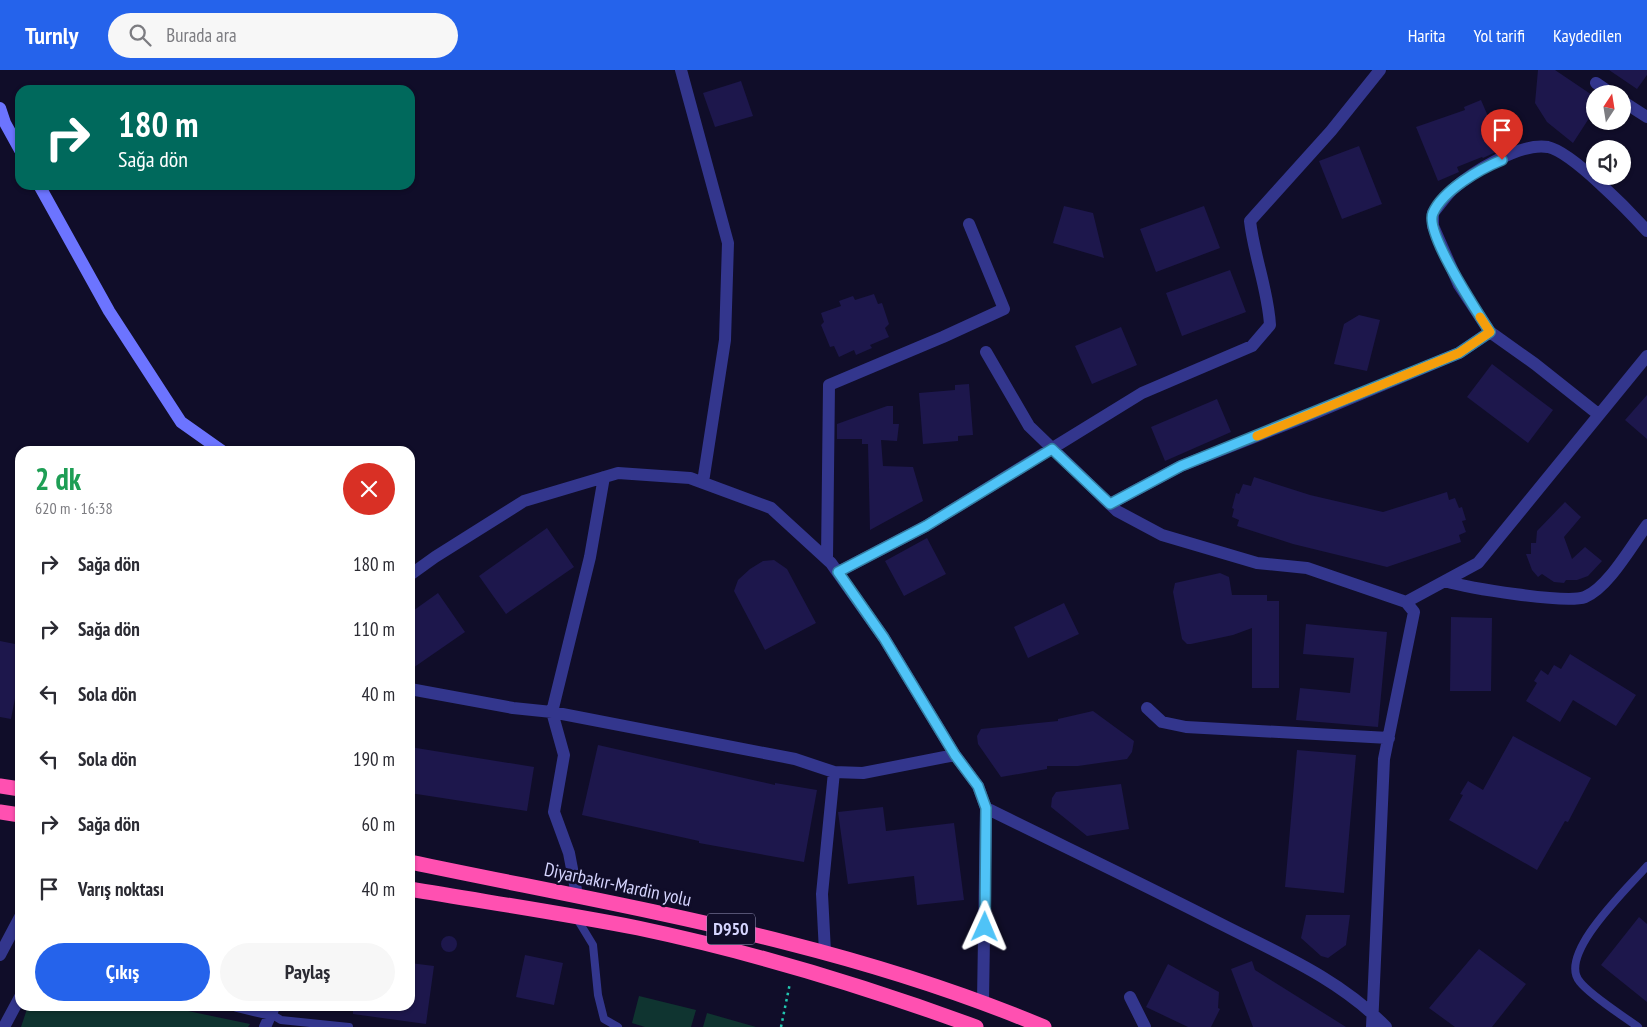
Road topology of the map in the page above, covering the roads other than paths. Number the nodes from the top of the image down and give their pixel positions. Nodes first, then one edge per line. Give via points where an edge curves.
1 (681, 70) edge
2 (1380, 70) edge
3 (1596, 83) dead end
4 (1599, 85) edge
5 (1631, 107) edge
6 (0, 108) edge
7 (1647, 117) edge
8 (15, 141) edge
9 (42, 190) edge
10 (969, 224) dead end
11 (1647, 231) edge
12 (1490, 332) junction
13 (986, 352) dead end
14 (1647, 356) edge
15 (1598, 414) junction
16 (215, 446) edge
17 (1052, 449) junction
18 (604, 477) junction
19 (703, 482) junction
20 (1110, 504) junction
21 (1647, 525) edge
22 (827, 559) junction
23 (415, 572) edge
24 (838, 572) junction
25 (1445, 581) junction
26 (1406, 602) junction
27 (415, 690) edge
28 (1147, 708) dead end
29 (552, 712) junction
30 (1389, 738) junction
31 (955, 755) junction
32 (834, 772) junction
33 (0, 786) edge
34 (15, 788) edge
35 (986, 808) junction
36 (0, 812) edge
37 (15, 815) edge
38 (415, 863) edge
39 (1647, 866) edge
40 (415, 890) edge
41 (577, 895) junction
42 (576, 917) junction
43 (15, 926) edge
44 (825, 952) junction
45 (0, 954) edge
46 (1130, 997) dead end
47 (983, 1001) junction
48 (15, 1006) edge
49 (273, 1011) edge
50 (274, 1011) edge
51 (1373, 1021) edge
52 (304, 1024) edge
53 (4, 1027) edge
54 (265, 1027) edge
55 (349, 1027) edge
56 (618, 1027) edge
57 (976, 1027) edge
58 (1044, 1027) edge
59 (1145, 1027) edge
60 (1386, 1027) edge
61 (1638, 1027) edge

1 - 19 street via 728,243 724,340
2 - 17 street via 1331,131 1250,221 1269,306 1270,325 1252,346 1142,394
3 - 4 street
5 - 7 street
6 - 8 street
9 - 16 street via 109,311 182,422
10 - 22 street via 1004,308 829,385
11 - 12 street via 1563,153 1548,147 1521,150 1479,170 1452,190 1437,208 1433,214 1433,226 1459,285
12 - 15 street
12 - 20 street via 1459,353 1181,466
13 - 17 street via 1029,426
14 - 15 street
15 - 25 street via 1478,563
17 - 20 street
17 - 24 street via 926,526
18 - 19 street via 618,473 690,478
18 - 23 street via 524,501
18 - 29 street via 590,557
19 - 22 street via 771,508
20 - 26 street via 1162,535 1256,563 1307,568
21 - 25 street via 1600,587 1584,597 1508,593
22 - 24 street
24 - 31 street via 884,638
25 - 26 street
26 - 30 street via 1414,612
27 - 29 street
28 - 30 street via 1162,722 1186,727
29 - 32 street via 795,759
29 - 41 street via 564,755 554,812 569,853
30 - 51 street via 1384,759
31 - 32 street via 863,773
31 - 35 street via 978,786
32 - 44 street via 822,894
33 - 34 highway
35 - 47 street
35 - 51 street via 1322,976
36 - 37 highway
38 - 41 highway, Diyarbakır-Mardin yolu / D950
39 - 61 lane via 1586,936 1573,970 1579,982
40 - 42 highway, Diyarbakır-Mardin yolu / D950
41 - 44 highway, Diyarbakır-Mardin yolu / D950
42 - 56 lane via 593,944 604,1019
42 - 57 highway, Diyarbakır-Mardin yolu / D950 via 647,930 786,966 926,1008
43 - 45 street
44 - 47 highway, Diyarbakır-Mardin yolu / D950
46 - 59 street
47 - 58 highway, Diyarbakır-Mardin yolu / D950
48 - 53 street
49 - 54 street
50 - 52 lane via 281,1020
51 - 60 street
52 - 55 lane

